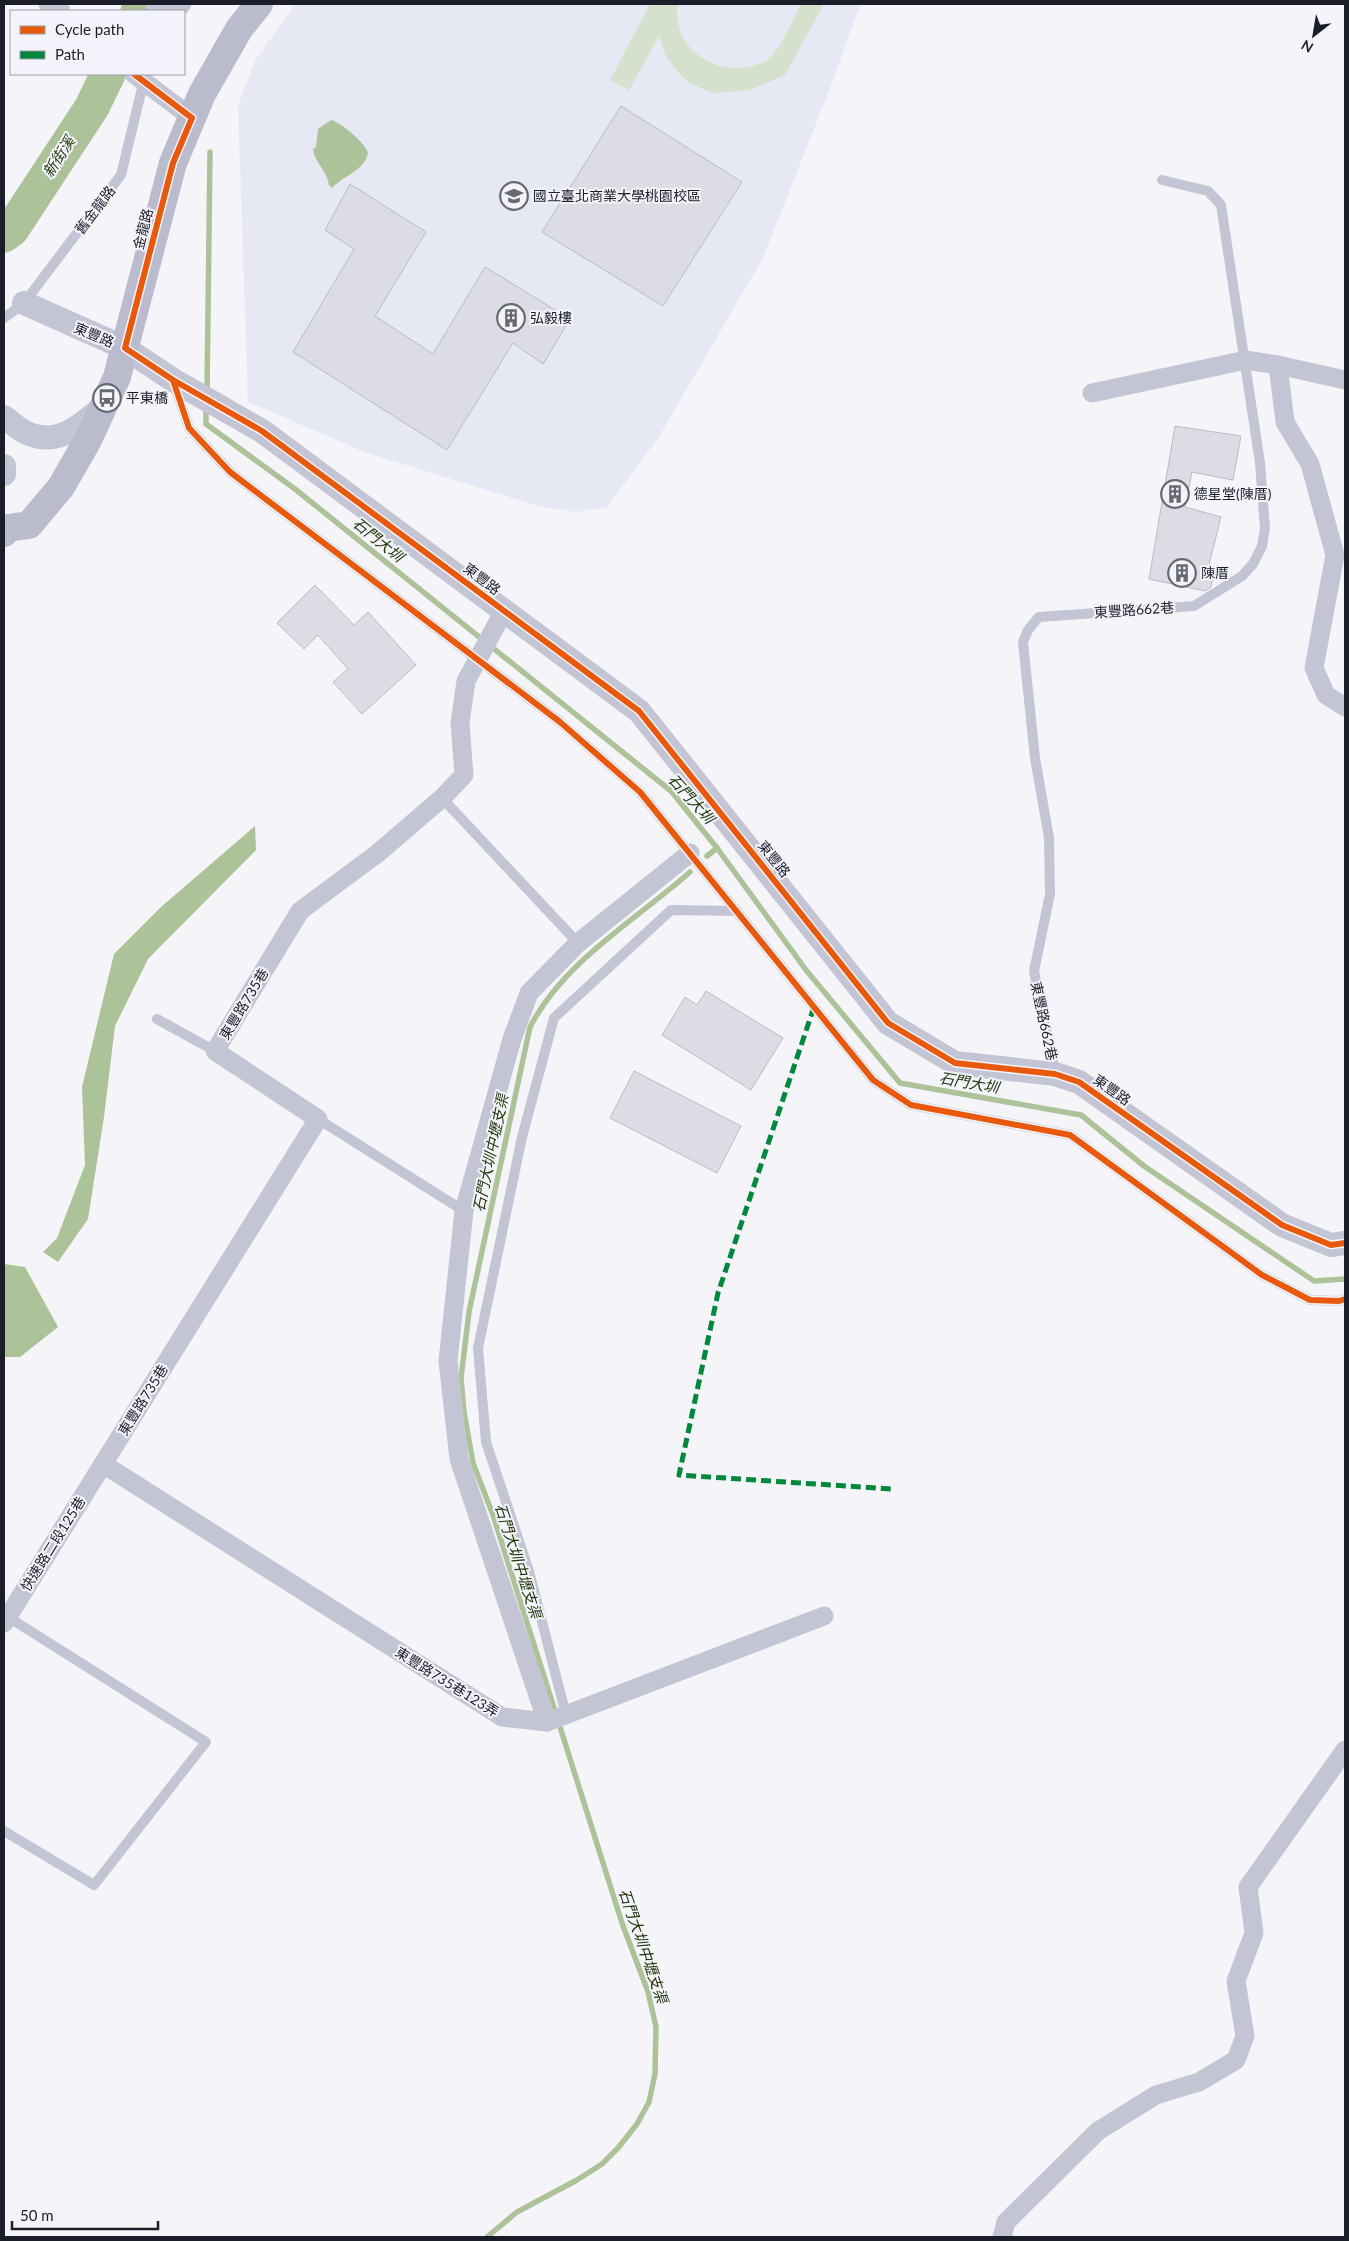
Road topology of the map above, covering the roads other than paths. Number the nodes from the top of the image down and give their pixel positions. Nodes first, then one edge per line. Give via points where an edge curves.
1 (48, 4) edge
2 (259, 4) edge
3 (157, 5) edge
4 (59, 10) edge
5 (171, 10) edge
6 (139, 77) edge
7 (192, 118) junction
8 (1162, 180) dead end
9 (24, 303) junction
10 (4, 318) edge
11 (125, 348) junction
12 (1246, 360) junction
13 (1278, 365) junction
14 (1345, 380) edge
15 (180, 384) junction
16 (1092, 393) dead end
17 (103, 406) junction
18 (4, 417) edge
19 (4, 466) edge
20 (4, 474) edge
21 (5, 527) edge
22 (504, 610) junction
23 (484, 648) junction
24 (1345, 706) edge
25 (442, 798) junction
26 (690, 853) junction
27 (736, 911) junction
28 (578, 943) junction
29 (157, 1019) dead end
30 (215, 1052) junction
31 (1055, 1074) junction
32 (318, 1119) junction
33 (464, 1210) junction
34 (1345, 1243) edge
35 (1345, 1299) edge
36 (103, 1464) junction
37 (824, 1616) dead end
38 (6, 1620) edge
39 (566, 1715) junction
40 (547, 1722) junction
41 (1345, 1750) edge
42 (4, 1831) edge
43 (1002, 2237) edge

1 - 4 street
2 - 7 main road, 金龍路 via 234,38
3 - 5 street
6 - 7 street
6 - 9 lane, 舊金龍路 via 121,175
7 - 11 main road, 金龍路 via 173,163
8 - 12 lane, 東豐路662巷 via 1208,191 1221,205 1237,321
9 - 10 lane, 舊金龍路
9 - 11 street, 東豐路
11 - 15 street, 東豐路
11 - 17 main road, 金龍路 via 117,378
12 - 13 street
12 - 16 street
12 - 31 lane, 東豐路662巷 via 1265,528 1262,546 1253,564 1242,576 1194,606 1039,616 1023,642 1035,758 1049,838 1050,894 1034,971
13 - 14 street
13 - 24 street via 1285,422 1310,464 1335,555 1314,668 1326,695
15 - 22 street, 東豐路 via 262,431
15 - 23 lane via 189,428 230,472
17 - 18 street via 71,433 44,437 24,431
17 - 21 main road, 金龍路 via 61,487 28,525
19 - 20 street
22 - 23 street, 東豐路735巷
22 - 31 street, 東豐路 via 639,711 888,1023 954,1063
23 - 25 street, 東豐路735巷 via 466,681 460,723 464,775
23 - 26 lane via 560,722 640,792
25 - 28 lane
25 - 30 street, 東豐路735巷 via 378,853 300,912
26 - 27 lane
26 - 28 street
27 - 35 lane via 873,1080 911,1106 1070,1135 1262,1275 1310,1300
27 - 39 lane via 671,910 554,1018 522,1137 478,1348 486,1442 529,1571
28 - 33 street via 529,993 512,1039
29 - 30 lane
30 - 32 street, 東豐路735巷
31 - 34 street, 東豐路 via 1079,1082 1282,1225 1331,1245
32 - 33 lane
32 - 36 street, 東豐路735巷
33 - 40 street via 448,1361 458,1459
36 - 38 street, 快速路二段125巷
36 - 40 street, 東豐路735巷123弄 via 502,1717
37 - 39 street, 東豐路735巷123弄
38 - 42 lane via 206,1742 94,1885
39 - 40 street, 東豐路735巷123弄
41 - 43 street via 1248,1887 1254,1933 1236,1981 1245,2036 1236,2060 1200,2082 1156,2095 1098,2132 1006,2222

